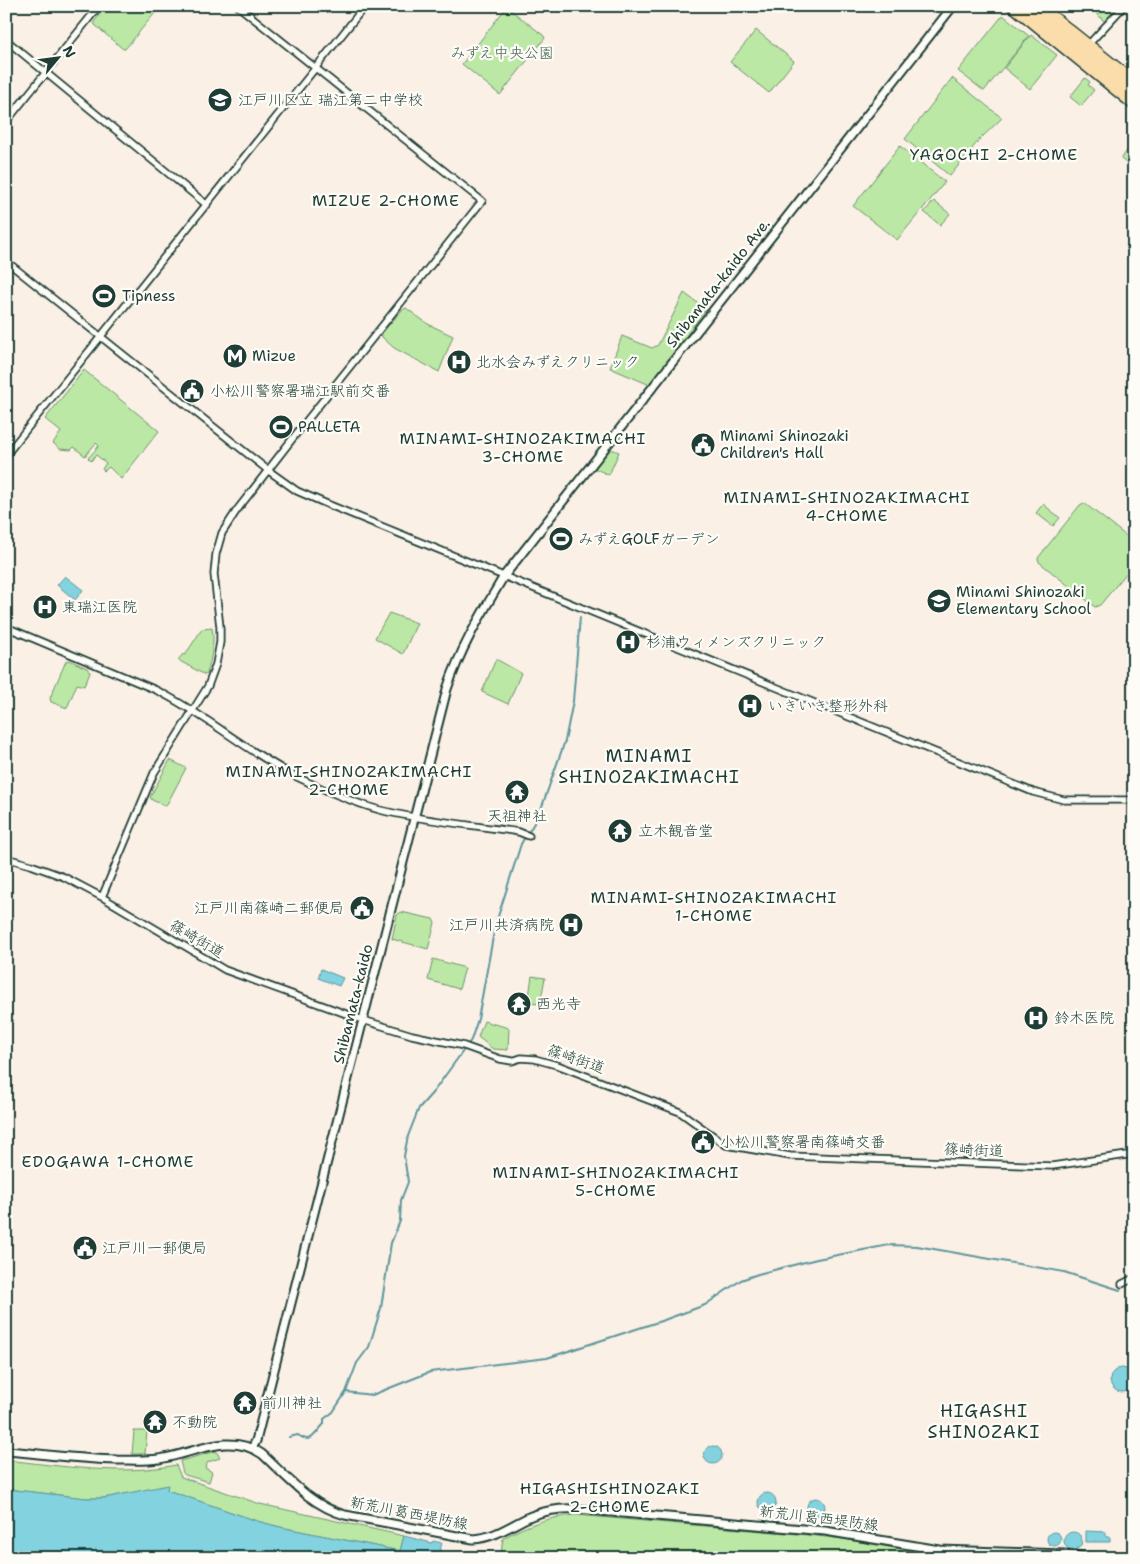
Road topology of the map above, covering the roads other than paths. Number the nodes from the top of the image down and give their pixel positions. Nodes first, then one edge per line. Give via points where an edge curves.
1 (99, 6) edge
2 (238, 6) edge
3 (366, 6) edge
4 (953, 6) edge
5 (1011, 6) edge
6 (1019, 6) edge
7 (1032, 6) edge
8 (1041, 6) edge
9 (1124, 6) edge
10 (6, 40) edge
11 (1088, 45) junction
12 (316, 69) junction
13 (46, 72) junction
14 (1134, 80) edge
15 (1134, 87) edge
16 (1134, 97) edge
17 (1134, 106) edge
18 (6, 122) edge
19 (207, 205) junction
20 (6, 261) edge
21 (101, 337) junction
22 (6, 455) edge
23 (269, 471) junction
24 (504, 576) junction
25 (6, 628) edge
26 (193, 710) junction
27 (1134, 800) edge
28 (415, 816) junction
29 (527, 835) dead end
30 (6, 858) edge
31 (102, 897) junction
32 (363, 1020) junction
33 (1134, 1154) edge
34 (1134, 1278) edge
35 (1122, 1284) dead end
36 (252, 1448) junction
37 (6, 1451) edge
38 (1093, 1558) edge

1 - 13 street
2 - 12 street
3 - 12 street
4 - 24 main road, Shibamata-kaido Ave.
5 - 17 highway
6 - 16 highway
7 - 15 highway
8 - 11 highway
9 - 11 street
10 - 13 street
11 - 14 highway
12 - 19 street
12 - 23 street via 482,201
13 - 18 street
13 - 19 street
19 - 21 street
20 - 21 street
21 - 22 street
21 - 23 street
23 - 24 street via 297,491
23 - 26 street via 222,533 214,574 220,627 219,654 210,680
24 - 27 street via 1033,792 1064,800
24 - 28 main road, Shibamata-kaido via 472,628 456,662
25 - 26 street via 156,690
26 - 28 street via 295,776 382,811
26 - 31 street via 154,773
28 - 29 street
28 - 32 main road, Shibamata-kaido
30 - 31 street, 篠崎街道 via 59,874
31 - 32 street, 篠崎街道 via 225,970
32 - 33 street, 篠崎街道 via 500,1059 535,1059 560,1066 680,1112 726,1145 790,1156 1052,1166
32 - 36 main road, Shibamata-kaido
34 - 35 street
36 - 37 main road, 新荒川葛西堤防線 via 226,1443 160,1459 130,1460
36 - 38 main road, 新荒川葛西堤防線 via 330,1511 472,1539 492,1536 543,1512 566,1508 826,1531 940,1550

